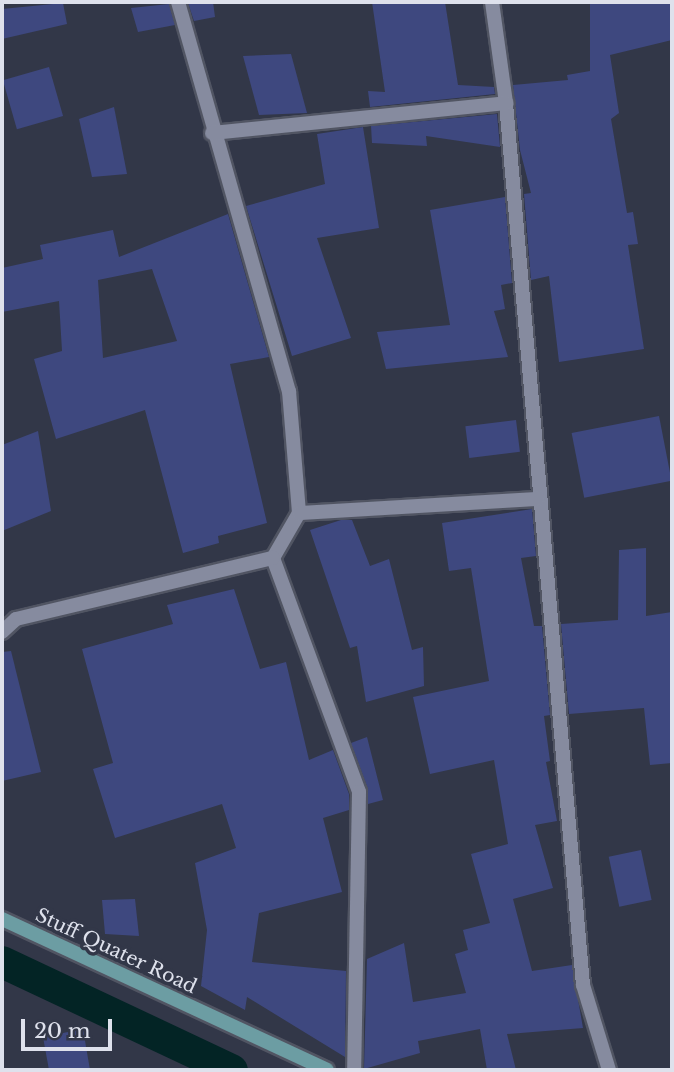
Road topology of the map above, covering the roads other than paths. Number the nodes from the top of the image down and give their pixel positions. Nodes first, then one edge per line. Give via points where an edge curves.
1 (178, 2) edge
2 (492, 2) edge
3 (506, 103) junction
4 (212, 132) junction
5 (538, 499) junction
6 (299, 513) junction
7 (274, 558) junction
8 (2, 632) edge
9 (2, 919) edge
10 (327, 1070) edge
11 (354, 1070) edge
12 (609, 1070) edge

1 - 4 street
2 - 3 street
3 - 4 street
3 - 5 street
4 - 6 street via 289,391
5 - 6 street
5 - 12 street via 583,985
6 - 7 street
7 - 8 street via 16,619
7 - 11 street via 359,792
9 - 10 street, Stuff Quater Road

